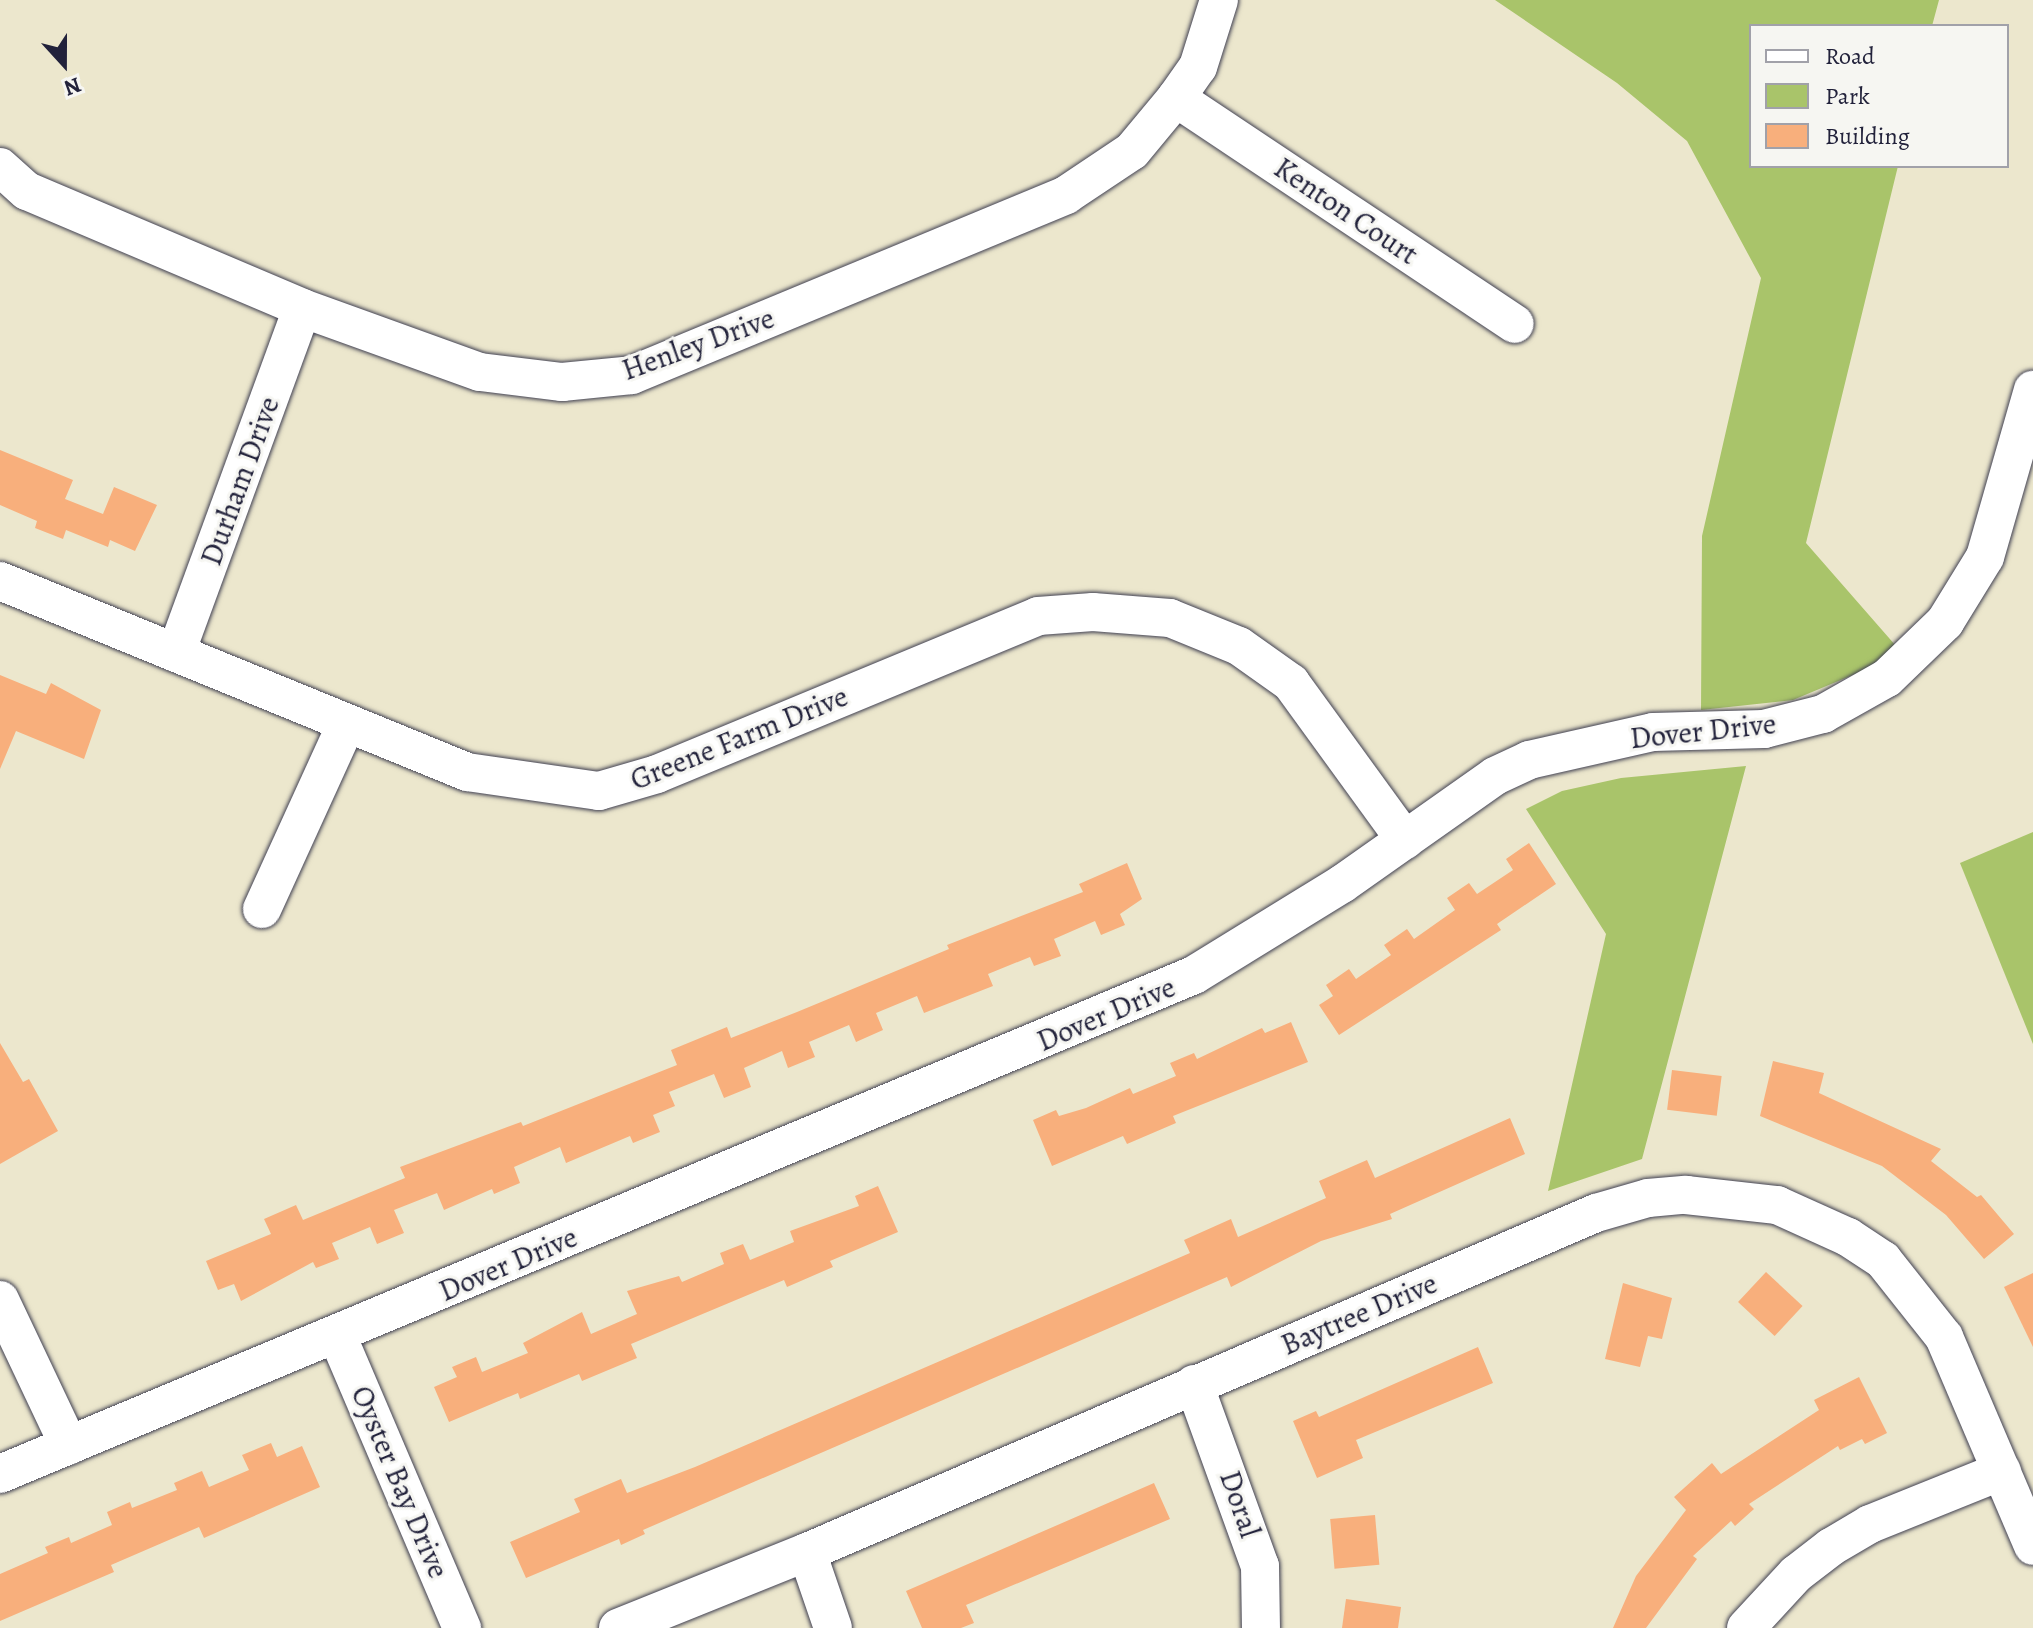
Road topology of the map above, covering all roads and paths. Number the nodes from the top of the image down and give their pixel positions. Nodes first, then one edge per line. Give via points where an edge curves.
1 (1219, 0) edge
2 (1176, 98) junction
3 (0, 167) edge
4 (302, 308) junction
5 (1515, 324) dead end
6 (2033, 390) edge
7 (2026, 450) edge
8 (0, 581) edge
9 (176, 653) junction
10 (346, 725) junction
11 (1405, 840) junction
12 (262, 909) dead end
13 (0, 1300) edge
14 (337, 1335) junction
15 (1194, 1384) junction
16 (69, 1446) junction
17 (2002, 1471) junction
18 (0, 1474) edge
19 (2033, 1546) edge
20 (807, 1552) junction
21 (462, 1628) edge
22 (618, 1628) edge
23 (833, 1628) edge
24 (1261, 1628) edge
25 (1746, 1628) edge

1 - 2 street, Henley Drive via 1198,67
2 - 4 street, Henley Drive via 1132,151 1066,195 632,375 562,382 480,372
2 - 5 street, Kenton Court
3 - 4 street, Henley Drive via 27,191
4 - 9 street, Durham Drive
6 - 7 street, Dover Drive
7 - 11 street, Dover Drive via 1985,557 1945,622 1887,678 1823,714 1764,729 1653,732 1529,760 1495,776
8 - 9 street, Greene Farm Drive
9 - 10 street, Greene Farm Drive
10 - 11 street, Greene Farm Drive via 467,772 599,791 657,774 1038,616 1093,612 1170,618 1239,646 1291,683
10 - 12 street
11 - 14 street, Dover Drive via 1194,975
13 - 16 street
14 - 16 street, Dover Drive
14 - 21 street, Oyster Bay Drive
15 - 17 street, Baytree Drive via 1596,1213 1648,1198 1736,1198 1815,1220 1883,1260 1944,1337
15 - 20 street, Baytree Drive
15 - 24 street, Doral via 1260,1566
16 - 18 street, Dover Drive
17 - 19 street, Baytree Drive
17 - 25 street via 1870,1524 1831,1547 1796,1574
20 - 22 street, Baytree Drive
20 - 23 street

